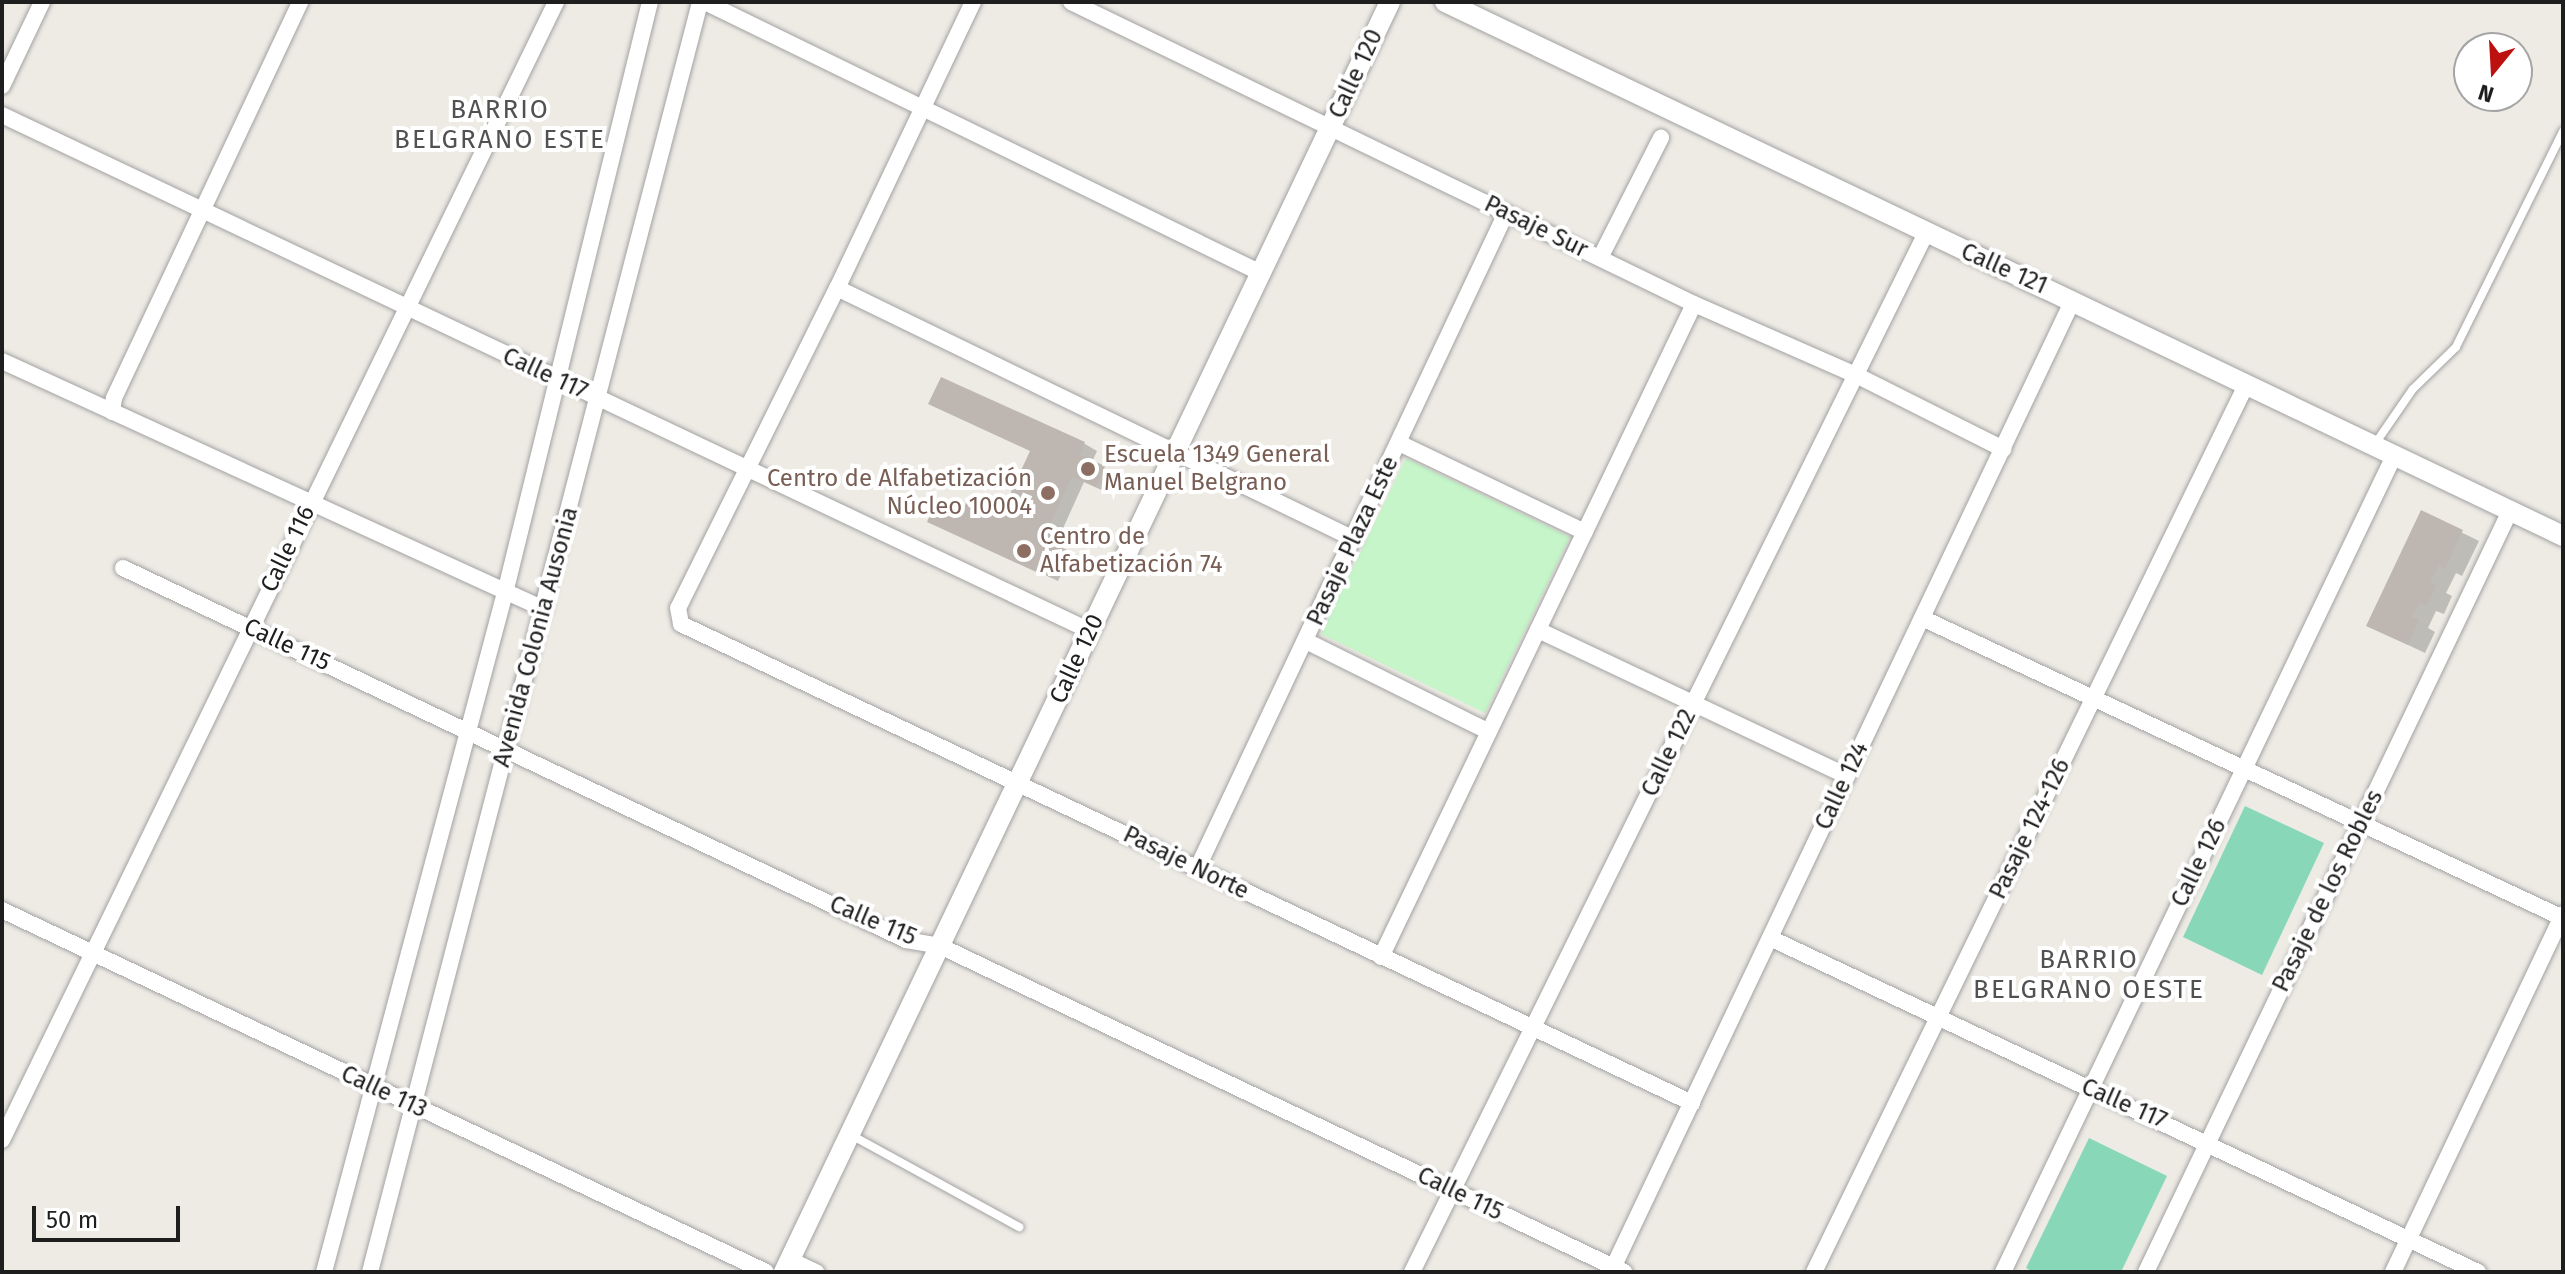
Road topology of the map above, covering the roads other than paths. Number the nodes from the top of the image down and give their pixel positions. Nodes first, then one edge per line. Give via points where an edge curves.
1 (42, 2) edge
2 (300, 2) edge
3 (556, 2) edge
4 (650, 2) edge
5 (702, 2) edge
6 (973, 2) edge
7 (1071, 2) edge
8 (1390, 2) edge
9 (1445, 2) edge
10 (2, 86) edge
11 (921, 110) junction
12 (2, 115) edge
13 (1330, 128) junction
14 (2563, 131) edge
15 (1661, 138) dead end
16 (202, 210) junction
17 (1506, 213) junction
18 (1926, 233) junction
19 (1600, 258) junction
20 (1261, 273) junction
21 (837, 288) junction
22 (2073, 300) junction
23 (1694, 304) junction
24 (407, 309) junction
25 (2, 361) edge
26 (1856, 375) junction
27 (558, 380) junction
28 (2246, 385) junction
29 (599, 399) junction
30 (112, 412) junction
31 (1399, 443) junction
32 (2375, 445) junction
33 (2003, 449) junction
34 (1175, 453) junction
35 (2395, 454) junction
36 (748, 472) junction
37 (312, 501) junction
38 (2510, 511) junction
39 (1585, 532) junction
40 (2563, 536) edge
41 (1354, 539) junction
42 (123, 568) dead end
43 (506, 589) junction
44 (544, 609) junction
45 (1922, 618) junction
46 (250, 627) junction
47 (1538, 630) junction
48 (1090, 631) junction
49 (1306, 641) junction
50 (2094, 698) junction
51 (1694, 702) junction
52 (468, 731) junction
53 (1489, 732) junction
54 (507, 750) junction
55 (2245, 768) junction
56 (1847, 776) junction
57 (1018, 782) junction
58 (2360, 824) junction
59 (1197, 869) junction
60 (2, 910) edge
61 (2562, 916) edge
62 (1770, 938) junction
63 (940, 946) junction
64 (92, 953) junction
65 (1381, 957) junction
66 (1938, 1018) junction
67 (1532, 1030) junction
68 (373, 1087) junction
69 (2090, 1089) junction
70 (1692, 1103) junction
71 (414, 1106) junction
72 (850, 1135) junction
73 (2, 1140) edge
74 (2208, 1142) junction
75 (1453, 1190) junction
76 (1019, 1227) dead end
77 (2409, 1237) junction
78 (787, 1266) edge
79 (1616, 1270) edge
80 (324, 1272) edge
81 (370, 1272) edge
82 (766, 1272) edge
83 (816, 1272) edge
84 (1412, 1272) edge
85 (1814, 1272) edge
86 (2003, 1272) edge
87 (2146, 1272) edge
88 (2393, 1272) edge
89 (2478, 1272) edge

1 - 10 street
2 - 16 street
3 - 24 street, Calle 116
4 - 27 street, Avenida Colonia Ausonia
5 - 11 street
5 - 29 street, Avenida Colonia Ausonia
6 - 11 street
7 - 13 street, Pasaje Sur
8 - 13 street, Calle 120
9 - 18 street, Calle 121
11 - 20 street
11 - 21 street
12 - 16 street, Calle 117
13 - 17 street, Pasaje Sur
13 - 20 street, Calle 120
14 - 32 lane via 2456,347 2413,389
15 - 19 street
16 - 24 street, Calle 117
16 - 30 street
17 - 19 street, Pasaje Sur
17 - 31 street, Pasaje Plaza Este
18 - 22 street, Calle 121
18 - 26 street, Calle 122
19 - 23 street, Pasaje Sur
20 - 34 street, Calle 120
21 - 34 street
21 - 36 street
22 - 28 street, Calle 121
22 - 33 street, Calle 124
23 - 26 street, Pasaje Sur
23 - 39 street
24 - 27 street, Calle 117
24 - 37 street, Calle 116
25 - 30 street
26 - 33 street, Pasaje Sur
26 - 51 street, Calle 122
27 - 29 street, Calle 117
27 - 43 street, Avenida Colonia Ausonia
28 - 32 street, Calle 121
28 - 50 street, Pasaje 124-126
29 - 36 street, Calle 117
29 - 44 street, Avenida Colonia Ausonia
30 - 37 street
31 - 39 street
31 - 41 street, Pasaje Plaza Este
32 - 35 street, Calle 121
33 - 45 street, Calle 124
34 - 41 street
34 - 48 street, Calle 120
35 - 38 street, Calle 121
35 - 55 street, Calle 126
36 - 48 street, Calle 117
36 - 57 street, Pasaje Norte via 678,608 681,624
37 - 43 street
37 - 46 street, Calle 116
38 - 40 street, Calle 121
38 - 58 street, Pasaje de los Robles
39 - 47 street
41 - 49 street, Pasaje Plaza Este
42 - 46 street, Calle 115
43 - 44 street
43 - 52 street, Avenida Colonia Ausonia
44 - 54 street, Avenida Colonia Ausonia
45 - 50 street
45 - 56 street, Calle 124
46 - 52 street, Calle 115
46 - 64 street, Calle 116
47 - 51 street
47 - 53 street
48 - 57 street, Calle 120
49 - 53 street
49 - 59 street, Pasaje Plaza Este
50 - 55 street
50 - 66 street, Pasaje 124-126
51 - 56 street
51 - 67 street, Calle 122
52 - 54 street, Calle 115
52 - 68 street, Avenida Colonia Ausonia
53 - 65 street
54 - 63 street, Calle 115 via 906,940
54 - 71 street, Avenida Colonia Ausonia
55 - 58 street
55 - 69 street, Calle 126
56 - 62 street, Calle 124
57 - 59 street, Pasaje Norte
57 - 63 street, Calle 120
58 - 61 street
58 - 74 street, Pasaje de los Robles
59 - 65 street, Pasaje Norte
60 - 64 street, Calle 113
61 - 77 street
62 - 66 street, Calle 117
62 - 70 street, Calle 124
63 - 72 street, Calle 120
63 - 75 street, Calle 115
64 - 68 street, Calle 113
64 - 73 street, Calle 116
65 - 67 street, Pasaje Norte
66 - 69 street, Calle 117
66 - 85 street, Pasaje 124-126
67 - 70 street, Pasaje Norte
67 - 75 street, Calle 122
68 - 71 street, Calle 113
68 - 80 street, Avenida Colonia Ausonia
69 - 74 street, Calle 117
69 - 86 street, Calle 126
70 - 79 street, Calle 124
71 - 81 street, Avenida Colonia Ausonia
71 - 82 street, Calle 113
72 - 76 lane
72 - 78 street, Calle 120
74 - 77 street, Calle 117
74 - 87 street, Pasaje de los Robles
75 - 79 street, Calle 115
75 - 84 street, Calle 122
77 - 88 street
77 - 89 street, Calle 117
78 - 83 street

